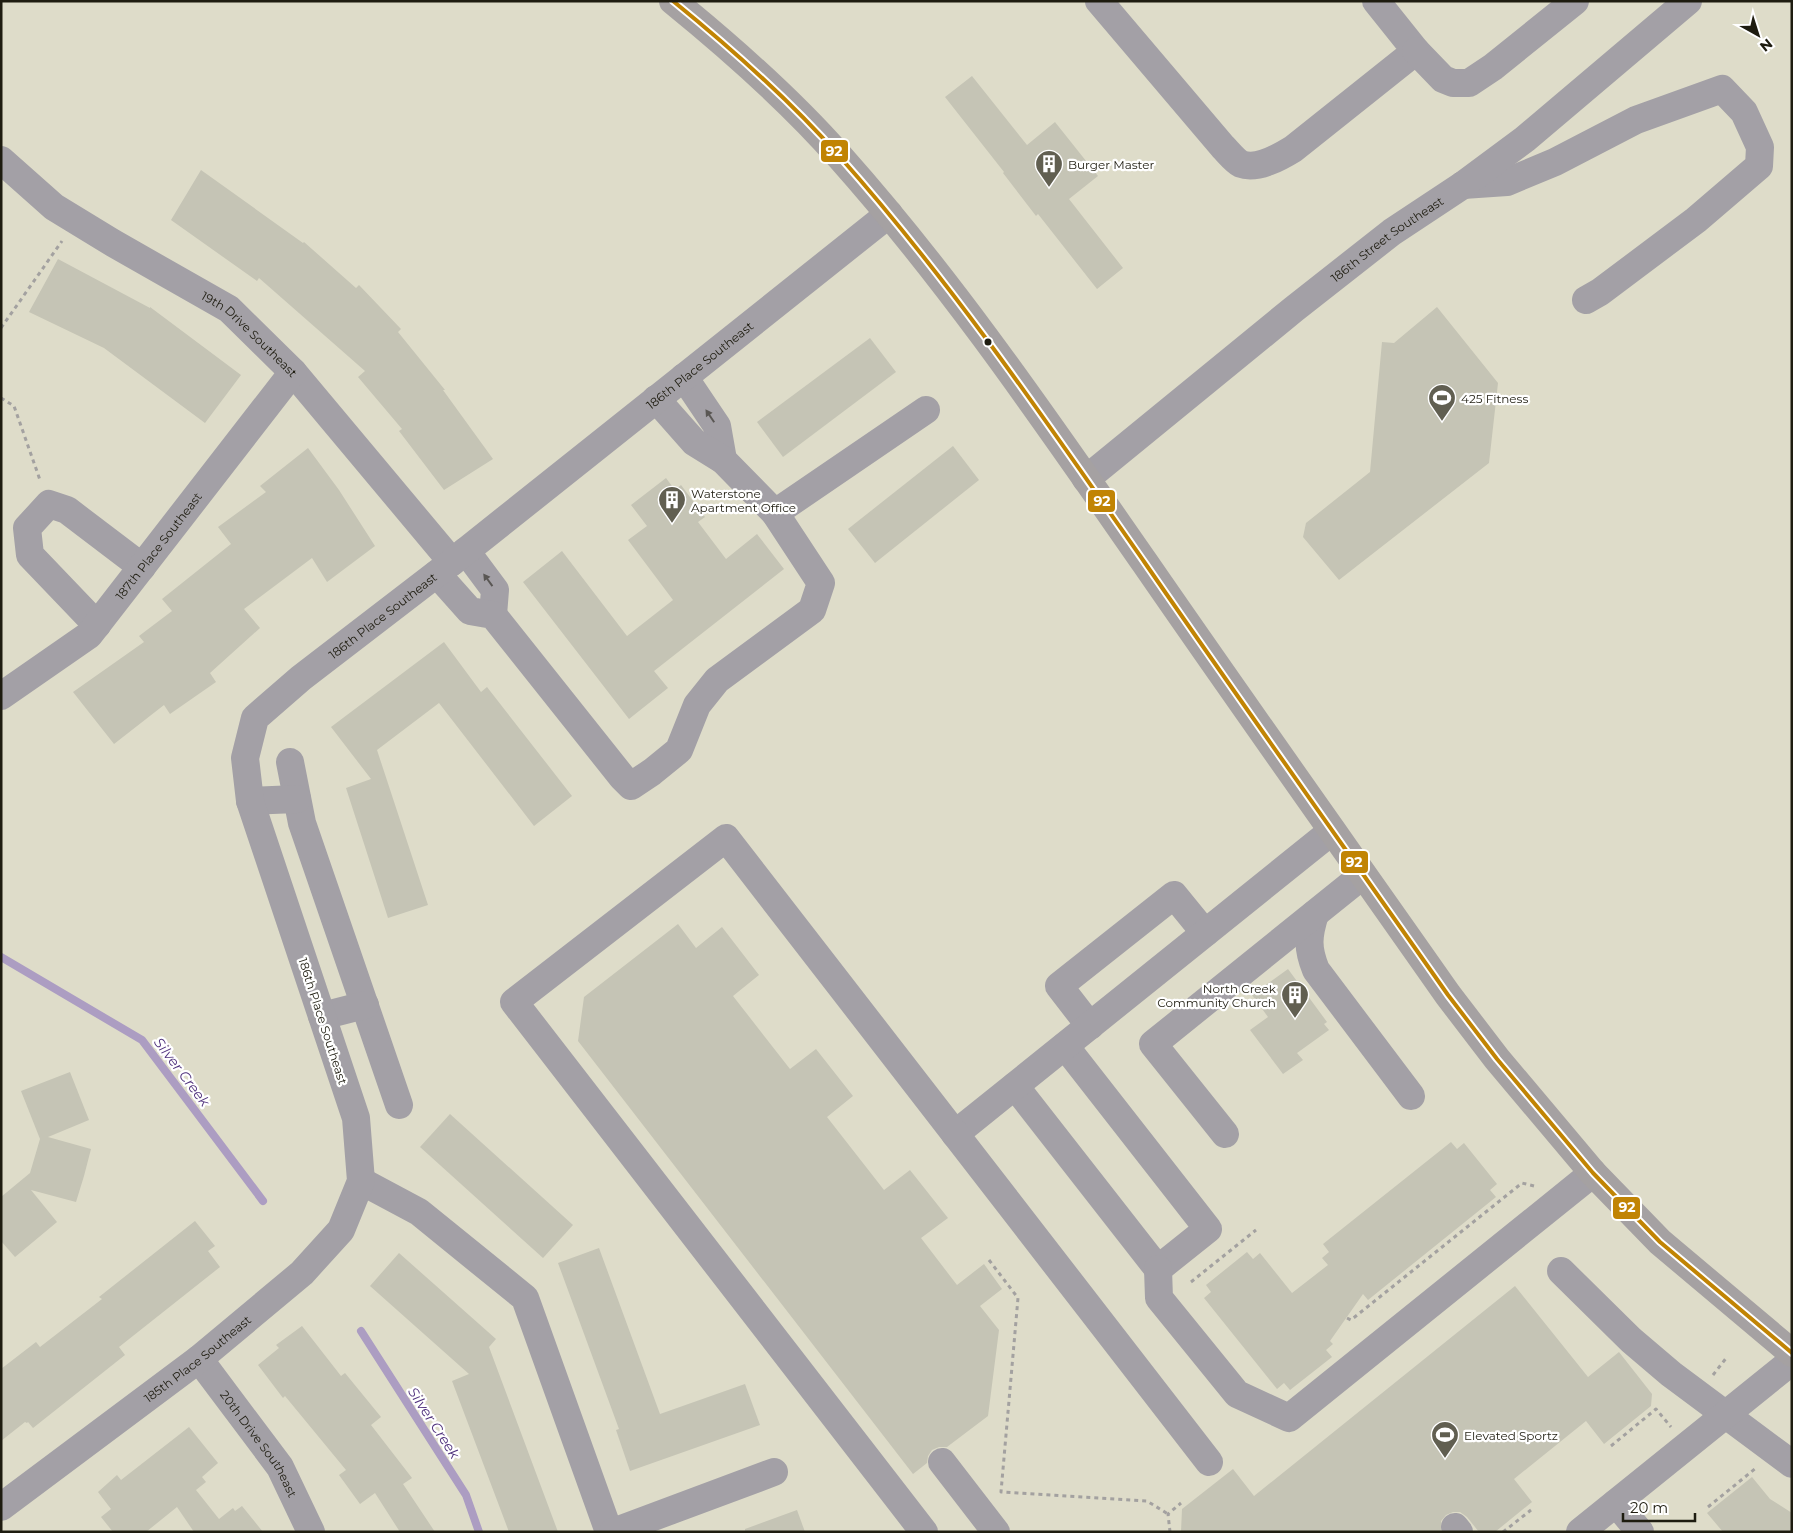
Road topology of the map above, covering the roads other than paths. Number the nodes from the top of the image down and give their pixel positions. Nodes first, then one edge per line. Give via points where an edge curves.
1 (1100, 1) edge
2 (1376, 1) edge
3 (1575, 1) edge
4 (1688, 1) edge
5 (681, 3) edge
6 (1416, 51) junction
7 (1, 160) edge
8 (1464, 185) junction
9 (889, 214) junction
10 (1586, 300) dead end
11 (293, 372) junction
12 (684, 377) junction
13 (656, 399) junction
14 (926, 410) dead end
15 (723, 460) junction
16 (1086, 479) junction
17 (775, 513) junction
18 (452, 562) junction
19 (142, 567) junction
20 (493, 615) junction
21 (97, 625) junction
22 (1, 696) edge
23 (290, 762) dead end
24 (298, 799) junction
25 (250, 801) junction
26 (1332, 831) junction
27 (1363, 875) junction
28 (1314, 914) junction
29 (1205, 934) junction
30 (365, 1005) junction
31 (322, 1016) junction
32 (1090, 1026) junction
33 (1065, 1046) junction
34 (1015, 1086) junction
35 (1410, 1096) dead end
36 (400, 1105) dead end
37 (955, 1134) junction
38 (1225, 1134) dead end
39 (1593, 1173) junction
40 (361, 1182) junction
41 (1158, 1269) junction
42 (1561, 1271) dead end
43 (1792, 1353) edge
44 (199, 1359) junction
45 (1792, 1362) edge
46 (1725, 1416) junction
47 (1783, 1459) edge
48 (942, 1462) dead end
49 (1209, 1462) dead end
50 (774, 1472) dead end
51 (1616, 1502) junction
52 (1, 1507) edge
53 (311, 1532) edge
54 (611, 1532) edge
55 (924, 1532) edge
56 (996, 1532) edge
57 (1580, 1532) edge
58 (1640, 1532) edge

1 - 6 street via 1223,148 1241,164 1259,165 1293,149
2 - 6 street
3 - 6 street via 1469,83 1443,80
4 - 8 street, 186th Street Southeast via 1525,139
5 - 9 main road via 766,81 838,155
7 - 11 street, 19th Drive Southeast via 54,207 229,309
8 - 10 street via 1506,182 1555,162 1636,120 1722,89 1744,112 1760,147 1759,166 1696,220
8 - 16 street, 186th Street Southeast via 1385,238
9 - 12 street, 186th Place Southeast
9 - 16 main road via 978,327
11 - 18 street, 19th Drive Southeast
11 - 19 street, 187th Place Southeast
12 - 13 street, 186th Place Southeast
15 -> 12 street via 717,426
13 - 15 street via 694,442
13 - 18 street, 186th Place Southeast
14 - 17 street
15 - 17 street
16 - 26 main road
17 - 20 street via 821,583 812,610 717,680 697,705 679,750 631,786 593,744
18 - 20 street via 470,611
20 -> 18 street via 495,590
18 - 25 street, 186th Place Southeast via 301,678 255,718 244,758
19 - 21 street, 187th Place Southeast
19 - 21 street via 67,510 49,504 27,528 30,555
21 - 22 street, 187th Place Southeast via 89,635
23 - 24 street
24 - 25 street
24 - 30 street via 302,823
25 - 31 street, 186th Place Southeast
26 - 27 main road
26 - 29 street
27 - 28 street
27 - 39 main road via 1496,1060
28 - 35 street via 1308,941 1316,970
28 - 38 street via 1152,1044
29 - 32 street
29 - 32 street via 1174,895 1059,986
30 - 31 street
30 - 36 street
31 - 40 street, 186th Place Southeast via 356,1118
32 - 33 street
33 - 34 street
33 - 41 street via 1208,1229
34 - 37 street
34 - 41 street
37 - 49 street
37 - 55 street via 726,838 514,1002
39 - 41 street via 1280,1426 1237,1394 1159,1298
39 - 43 main road via 1660,1242
40 - 44 street, 185th Place Southeast via 341,1230 302,1273
40 - 54 street via 419,1212 524,1298
42 - 46 street via 1631,1340
44 - 52 street, 185th Place Southeast
44 - 53 street, 20th Drive Southeast via 280,1467
45 - 46 street
46 - 47 street
46 - 51 street
48 - 56 street
50 - 54 street
51 - 57 street
51 - 58 street

